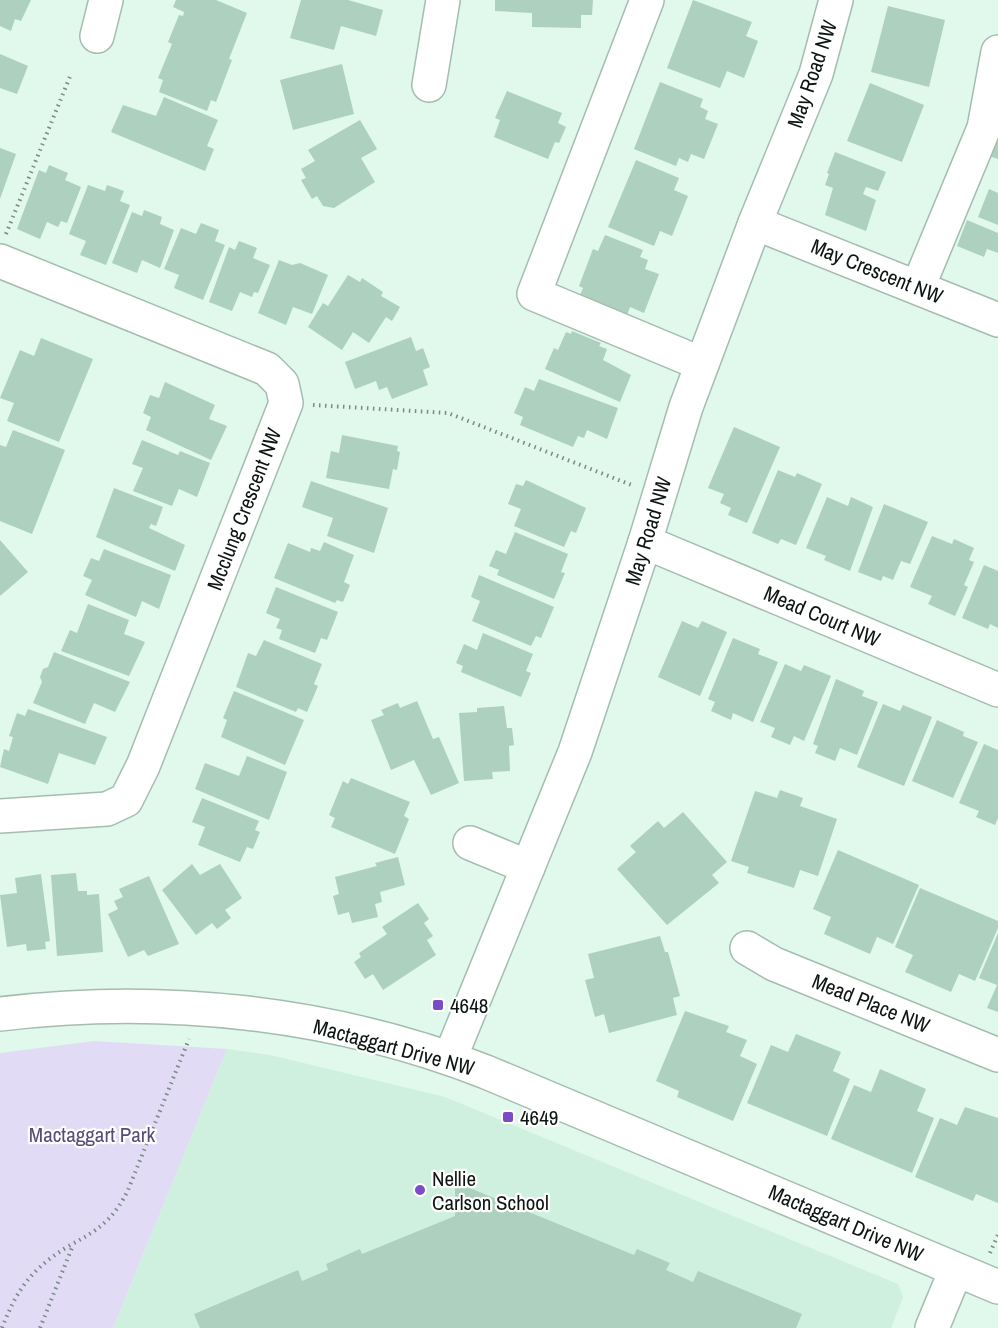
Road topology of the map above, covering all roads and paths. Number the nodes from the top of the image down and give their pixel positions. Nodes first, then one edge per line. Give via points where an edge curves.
1 (106, 0) edge
2 (443, 0) edge
3 (647, 0) edge
4 (836, 0) edge
5 (97, 36) dead end
6 (998, 52) edge
7 (71, 74) dead end
8 (429, 85) dead end
9 (755, 223) junction
10 (2, 257) edge
11 (918, 287) junction
12 (998, 320) edge
13 (702, 364) junction
14 (286, 403) junction
15 (659, 496) junction
16 (645, 542) junction
17 (998, 690) edge
18 (0, 816) edge
19 (470, 843) dead end
20 (528, 867) junction
21 (747, 948) dead end
22 (0, 1014) edge
23 (189, 1039) dead end
24 (998, 1055) edge
25 (450, 1058) junction
26 (74, 1245) junction
27 (956, 1270) junction
28 (998, 1287) edge
29 (2, 1328) edge
30 (40, 1328) edge
31 (932, 1328) edge

1 - 5 street
2 - 8 street
3 - 13 street via 534,294
4 - 9 street, May Road NW via 816,74
6 - 11 street via 984,128
7 - 10 path
9 - 11 street, May Crescent NW
9 - 13 street, May Road NW
10 - 14 street, Mcclung Crescent NW via 267,369 282,384
11 - 12 street, May Crescent NW
13 - 15 street, May Road NW
14 - 15 path via 448,413
14 - 18 street, Mcclung Crescent NW via 126,801 107,809
15 - 16 street, May Road NW
16 - 17 street, Mead Court NW
16 - 20 street, May Road NW via 575,752
19 - 20 street
20 - 25 street, May Road NW
21 - 24 street, Mead Place NW via 774,964
22 - 25 street, Mactaggart Drive NW via 122,1006 212,1010 321,1025
23 - 26 path via 123,1201 101,1228
25 - 27 street, Mactaggart Drive NW
26 - 29 path via 28,1278
26 - 30 path
27 - 28 street, Mactaggart Drive NW
27 - 31 street

